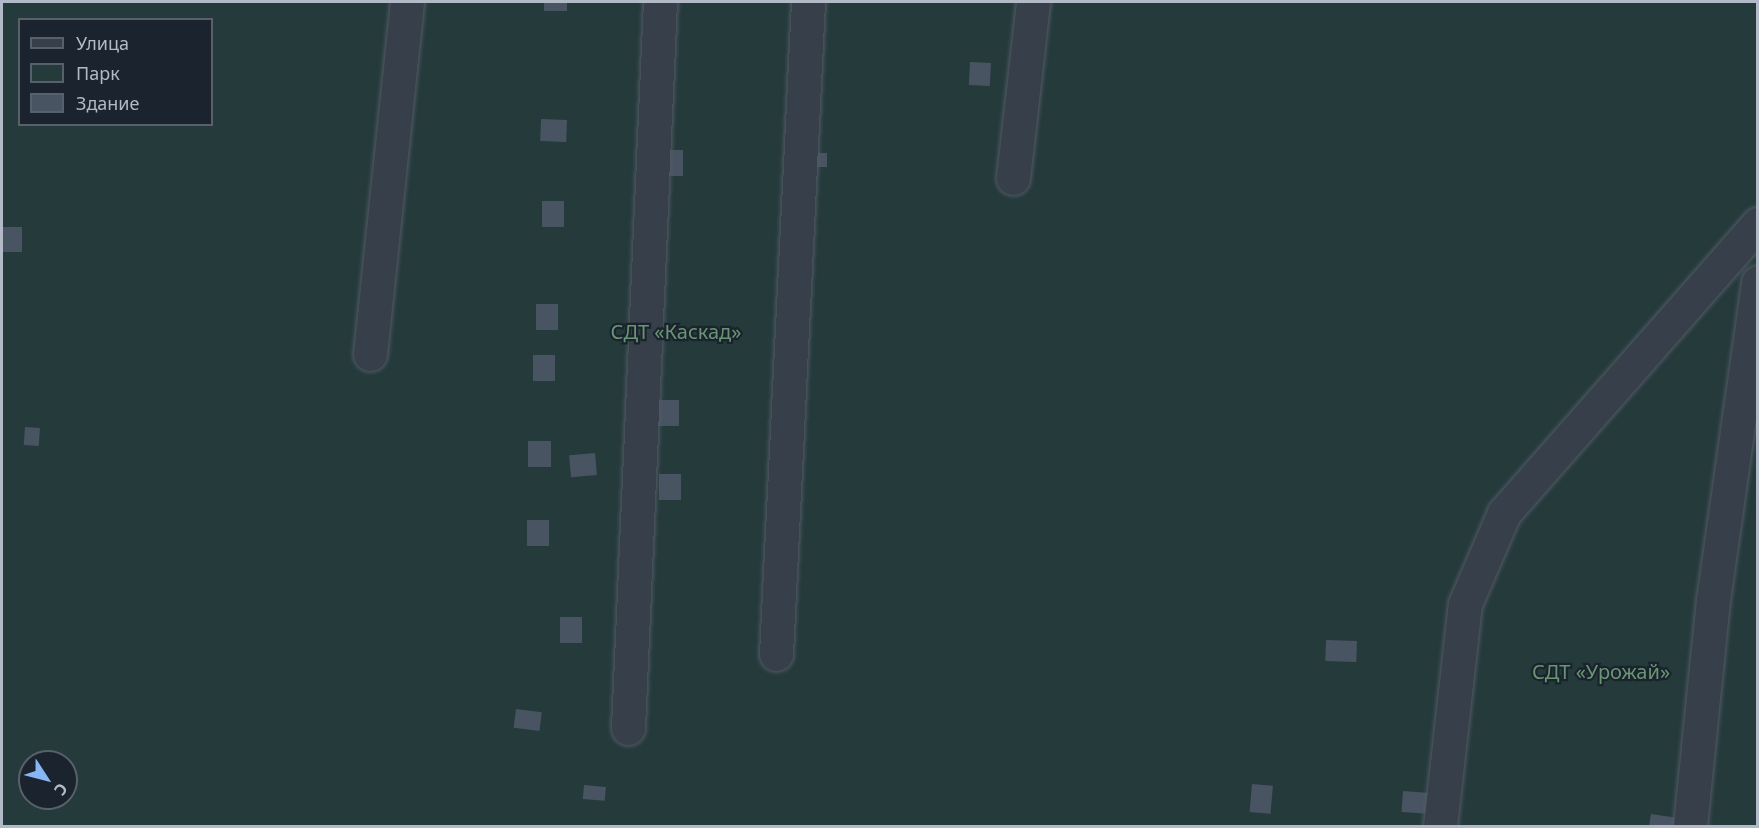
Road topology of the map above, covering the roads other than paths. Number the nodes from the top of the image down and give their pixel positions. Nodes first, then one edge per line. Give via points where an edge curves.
1 (406, 2) edge
2 (660, 2) edge
3 (808, 2) edge
4 (1033, 2) edge
5 (1013, 178) dead end
6 (1758, 224) edge
7 (1758, 282) edge
8 (370, 354) dead end
9 (776, 654) dead end
10 (628, 728) dead end
11 (1440, 826) edge
12 (1690, 826) edge

1 - 8 lane
2 - 10 lane
3 - 9 lane
4 - 5 lane
6 - 11 lane via 1504,513 1465,604
7 - 12 lane via 1713,600

